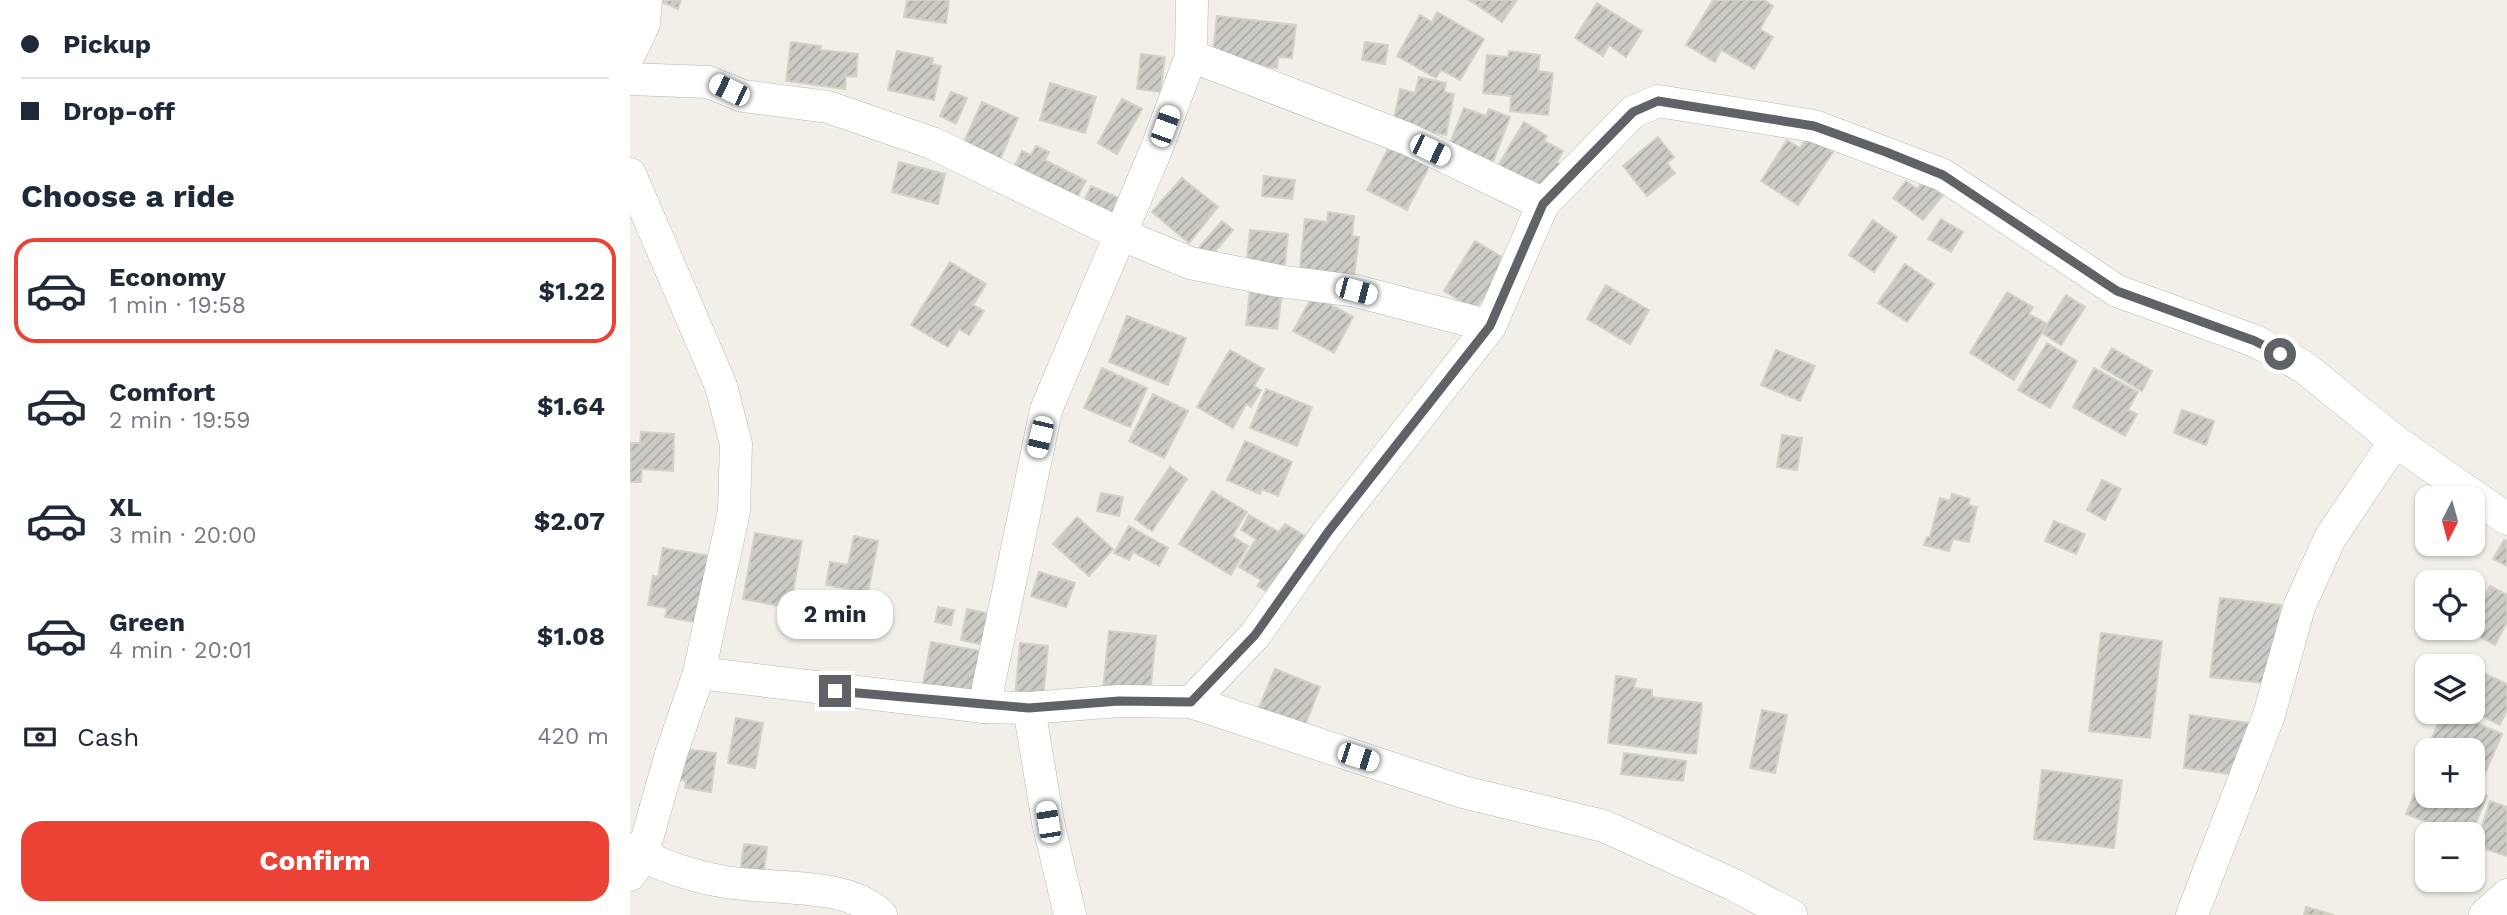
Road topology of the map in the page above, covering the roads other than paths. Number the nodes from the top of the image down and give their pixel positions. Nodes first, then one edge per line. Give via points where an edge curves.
1 (646, 0) edge
2 (1192, 0) edge
3 (630, 54) edge
4 (1191, 56) junction
5 (630, 79) edge
6 (630, 174) edge
7 (1543, 204) junction
8 (1120, 234) junction
9 (1490, 326) junction
10 (2395, 440) junction
11 (2507, 519) edge
12 (699, 673) junction
13 (1191, 702) junction
14 (984, 706) junction
15 (1029, 708) junction
16 (634, 860) edge
17 (2507, 895) edge
18 (881, 915) edge
19 (1070, 915) edge
20 (1791, 915) edge
21 (2192, 915) edge
22 (2485, 915) edge

1 - 3 street via 641,31
2 - 4 street
4 - 7 street via 1408,139
4 - 8 street
5 - 8 street via 708,82 743,96 828,107 884,124
6 - 12 street via 721,387 736,444 734,511
7 - 9 street
7 - 10 street via 1633,112 1658,101 1814,126 1943,175 2117,291 2255,341 2304,367
8 - 9 street via 1190,263 1356,291
8 - 14 street via 1046,410
9 - 13 street via 1328,532 1255,635
10 - 11 street
10 - 21 street via 2330,538 2300,607 2269,715
12 - 14 street
12 - 16 street
13 - 15 street via 1119,701
13 - 20 street via 1463,792 1604,826
14 - 15 street
15 - 19 street via 1048,822
16 - 18 street via 726,882 837,894 860,900
17 - 22 street

